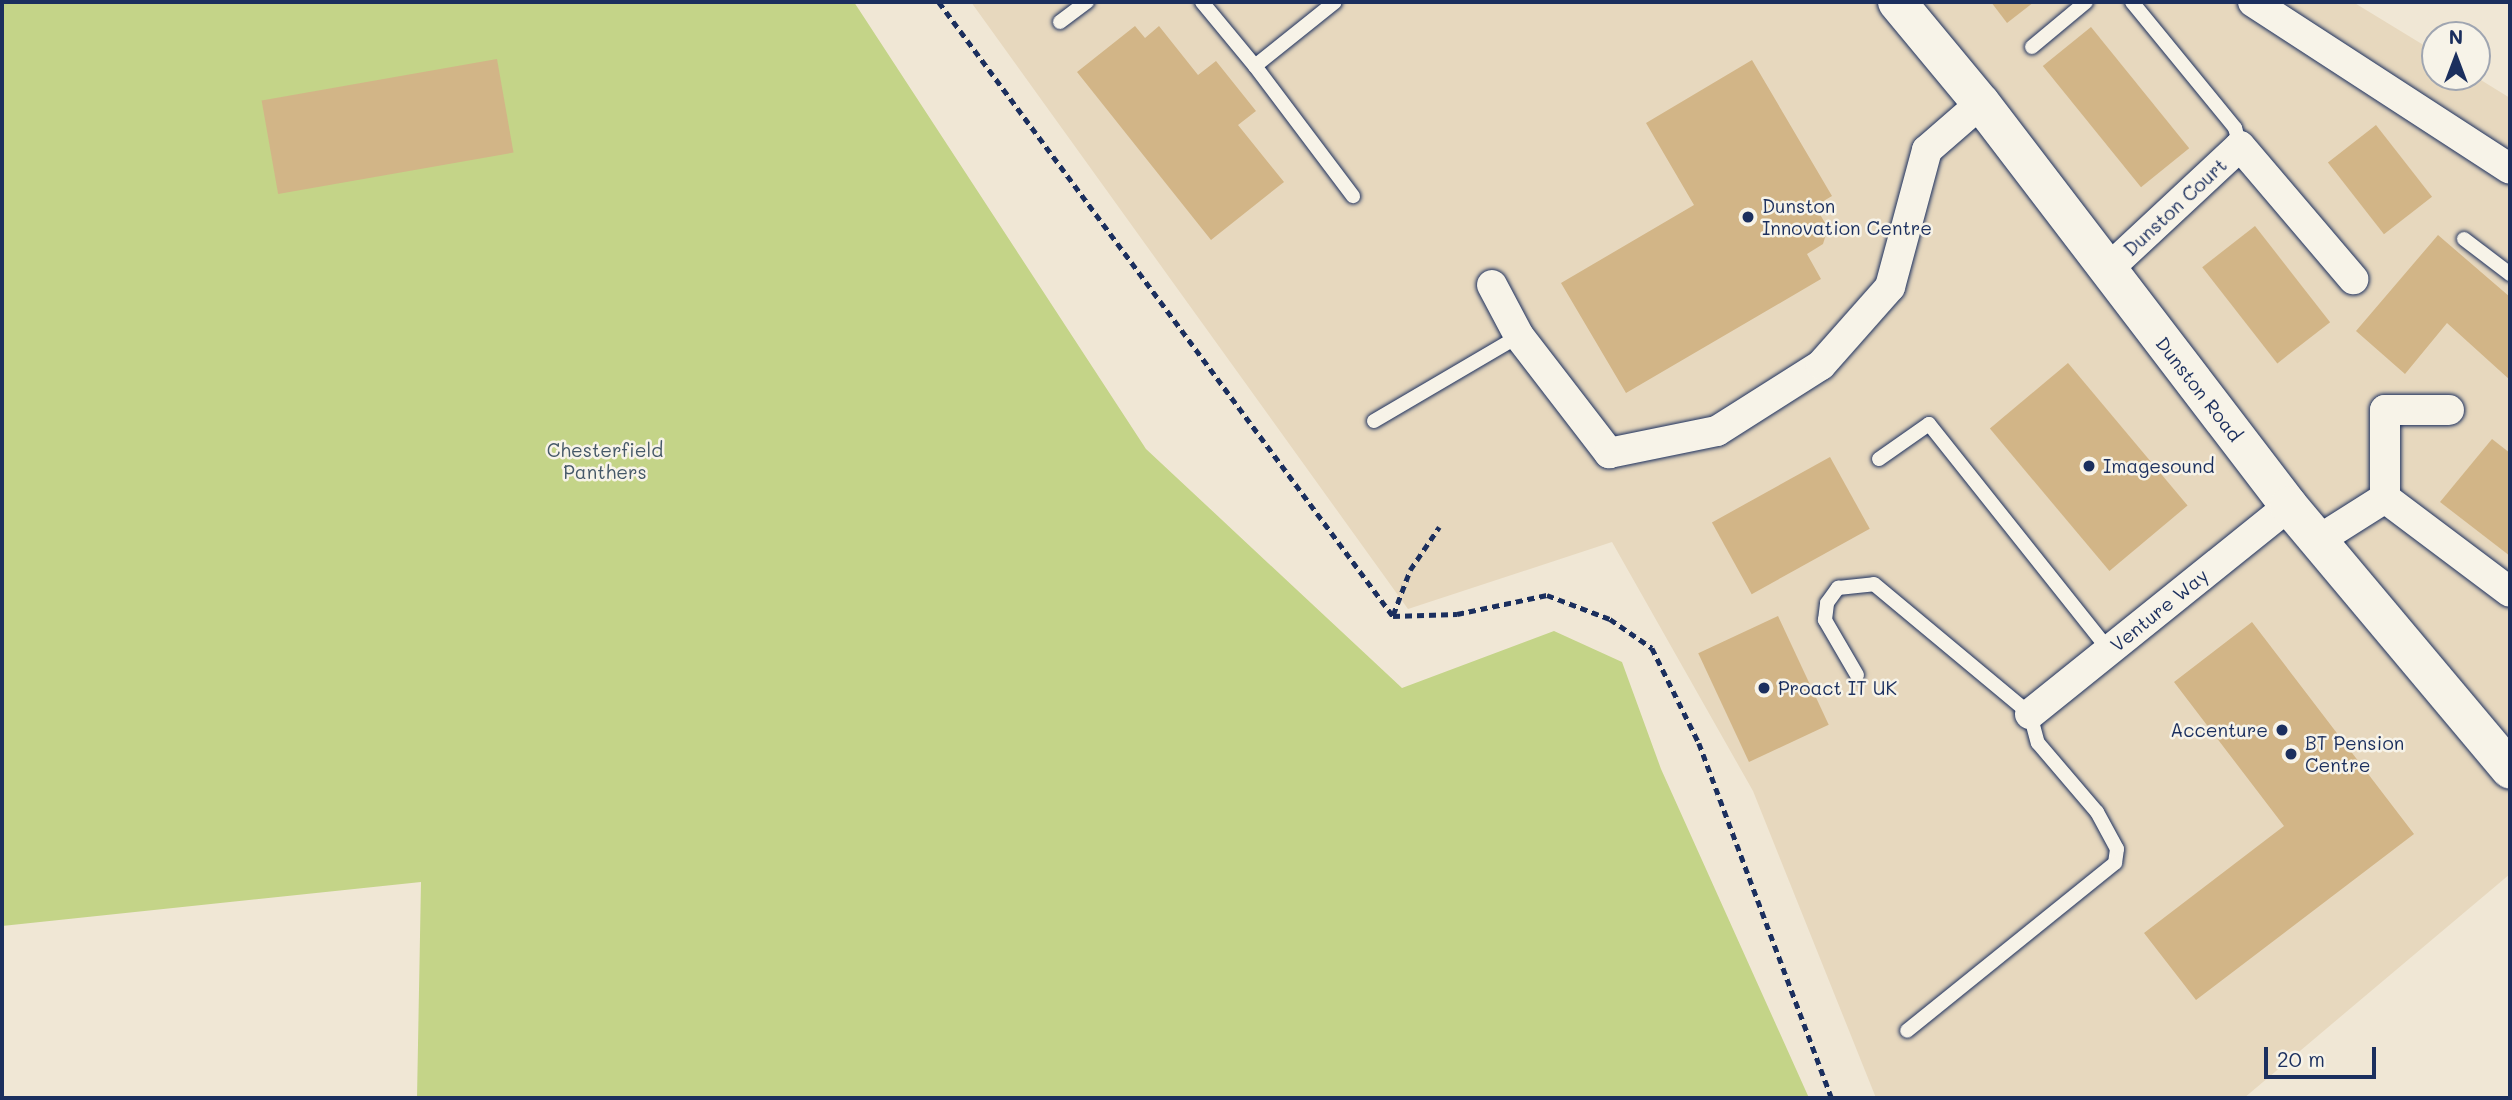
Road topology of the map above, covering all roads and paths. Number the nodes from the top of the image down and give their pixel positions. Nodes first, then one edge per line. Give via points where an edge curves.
1 (939, 2) edge
2 (1087, 2) edge
3 (1202, 2) edge
4 (1335, 2) edge
5 (1897, 2) edge
6 (2086, 2) edge
7 (2132, 2) edge
8 (2253, 2) edge
9 (1060, 22) dead end
10 (2032, 47) dead end
11 (1255, 66) junction
12 (1981, 103) junction
13 (2240, 146) junction
14 (2510, 169) edge
15 (1353, 196) dead end
16 (2464, 239) dead end
17 (2106, 271) junction
18 (2510, 274) edge
19 (2353, 279) dead end
20 (1492, 285) dead end
21 (1519, 336) junction
22 (2448, 410) dead end
23 (1374, 421) dead end
24 (1879, 459) dead end
25 (2385, 498) junction
26 (2289, 506) junction
27 (1439, 527) dead end
28 (2317, 541) junction
29 (2510, 592) edge
30 (1393, 616) junction
31 (2109, 650) junction
32 (1857, 675) dead end
33 (2030, 714) junction
34 (2510, 769) edge
35 (1907, 1031) dead end
36 (1832, 1098) edge

1 - 30 path
2 - 9 lane
3 - 11 lane
4 - 11 lane
5 - 12 main road, Dunston Road
6 - 10 lane
7 - 13 lane via 2235,128
8 - 14 street
11 - 15 lane
12 - 17 main road, Dunston Road
12 - 21 street via 1927,150 1890,287 1821,365 1717,431 1609,453
13 - 17 street, Dunston Court
13 - 19 street, Dunston Court
16 - 18 lane
17 - 26 main road, Dunston Road
20 - 21 street
21 - 23 lane
22 - 25 street via 2385,410
24 - 31 lane via 1929,424
25 - 28 street
25 - 29 street
26 - 28 main road, Dunston Road
26 - 31 street, Venture Way
27 - 30 path via 1410,570
28 - 34 main road, Dunston Road
30 - 36 path via 1457,614 1547,595 1610,619 1652,648 1699,743
31 - 33 street, Venture Way
32 - 33 lane via 1825,620 1828,603 1838,588 1874,584
33 - 35 lane via 2038,743 2114,836 2115,863

